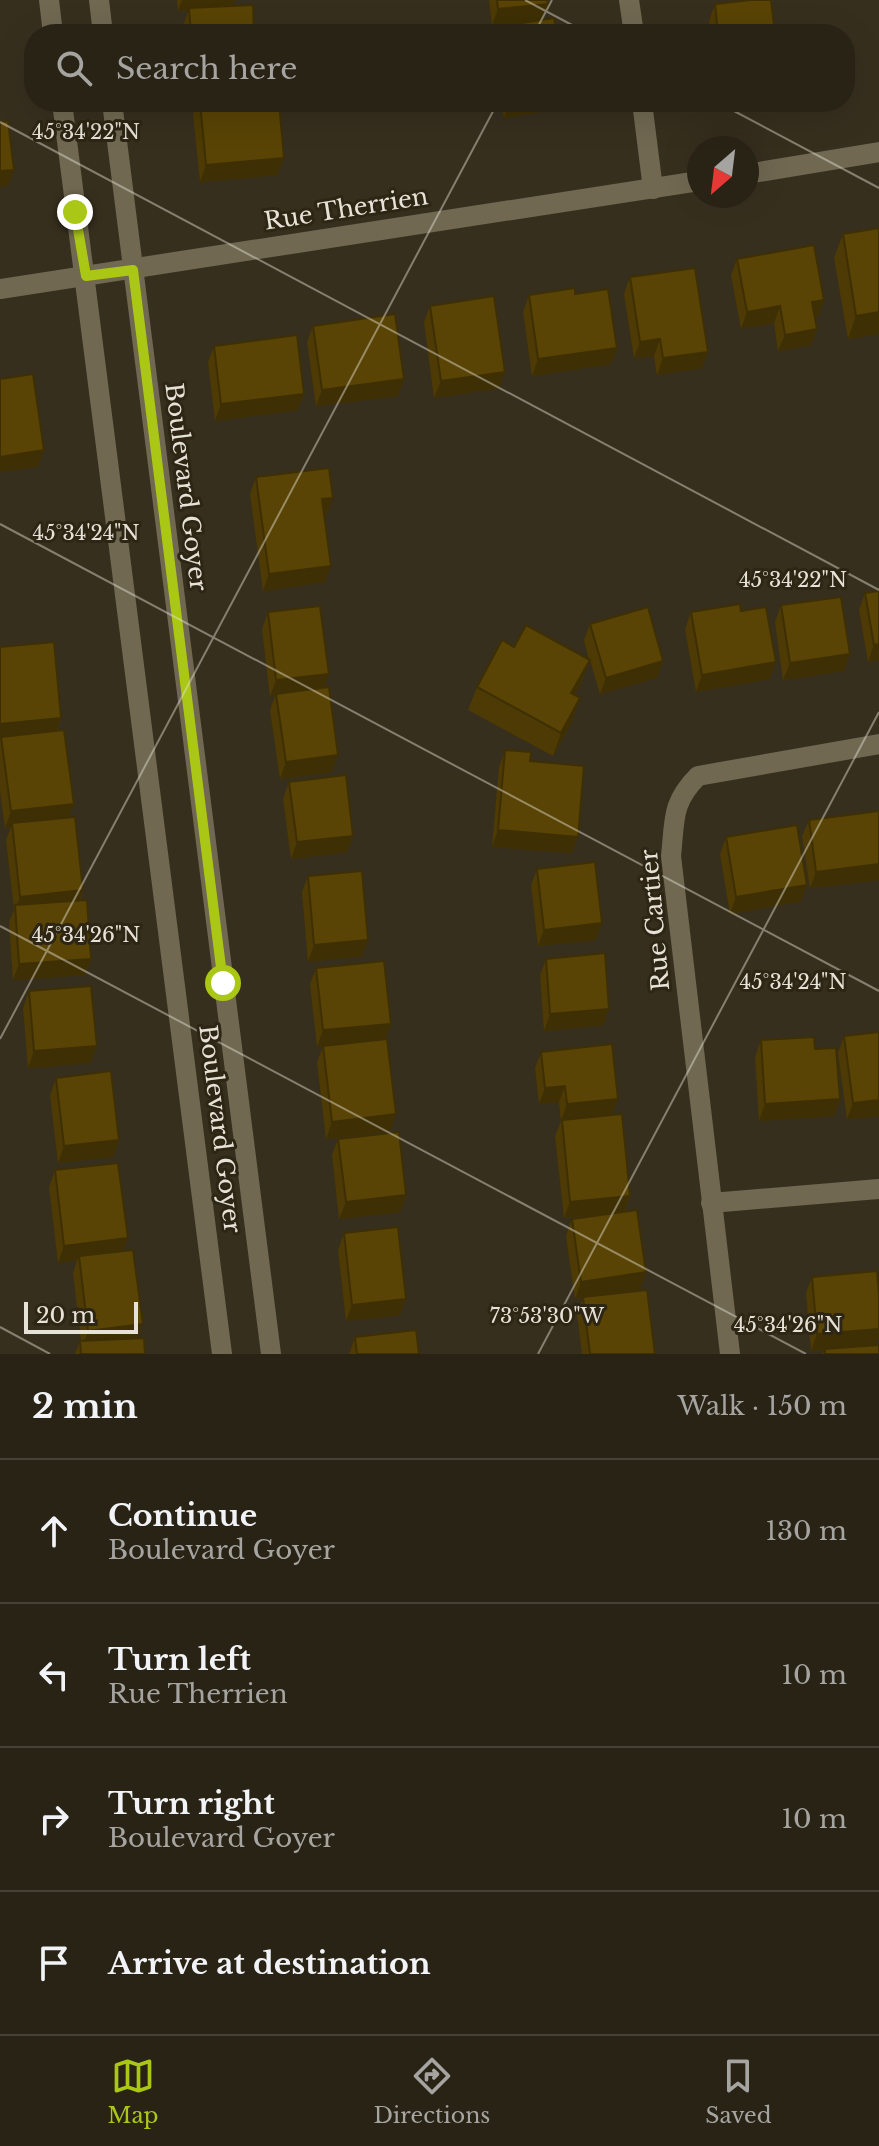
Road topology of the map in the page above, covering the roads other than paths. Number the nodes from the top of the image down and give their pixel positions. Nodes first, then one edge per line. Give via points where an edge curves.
1 (49, 0) edge
2 (99, 0) edge
3 (629, 0) edge
4 (52, 24) edge
5 (102, 24) edge
6 (633, 24) edge
7 (63, 112) edge
8 (113, 112) edge
9 (643, 112) edge
10 (879, 152) edge
11 (759, 172) edge
12 (687, 183) edge
13 (653, 189) junction
14 (133, 270) junction
15 (86, 276) junction
16 (0, 289) edge
17 (879, 744) edge
18 (879, 1189) edge
19 (711, 1203) junction
20 (222, 1354) edge
21 (271, 1354) edge
22 (730, 1354) edge

1 - 4 street
2 - 5 street
3 - 6 street
7 - 15 street, Boulevard Goyer
8 - 14 street, Boulevard Goyer
9 - 13 street
10 - 11 street
12 - 13 street, Rue Therrien
13 - 14 street, Rue Therrien
14 - 15 street, Rue Therrien
14 - 21 street, Boulevard Goyer
15 - 16 street, Rue Therrien
15 - 20 street, Boulevard Goyer
17 - 19 street, Rue Cartier via 698,776 676,807 671,856
18 - 19 street
19 - 22 street, Rue Cartier

